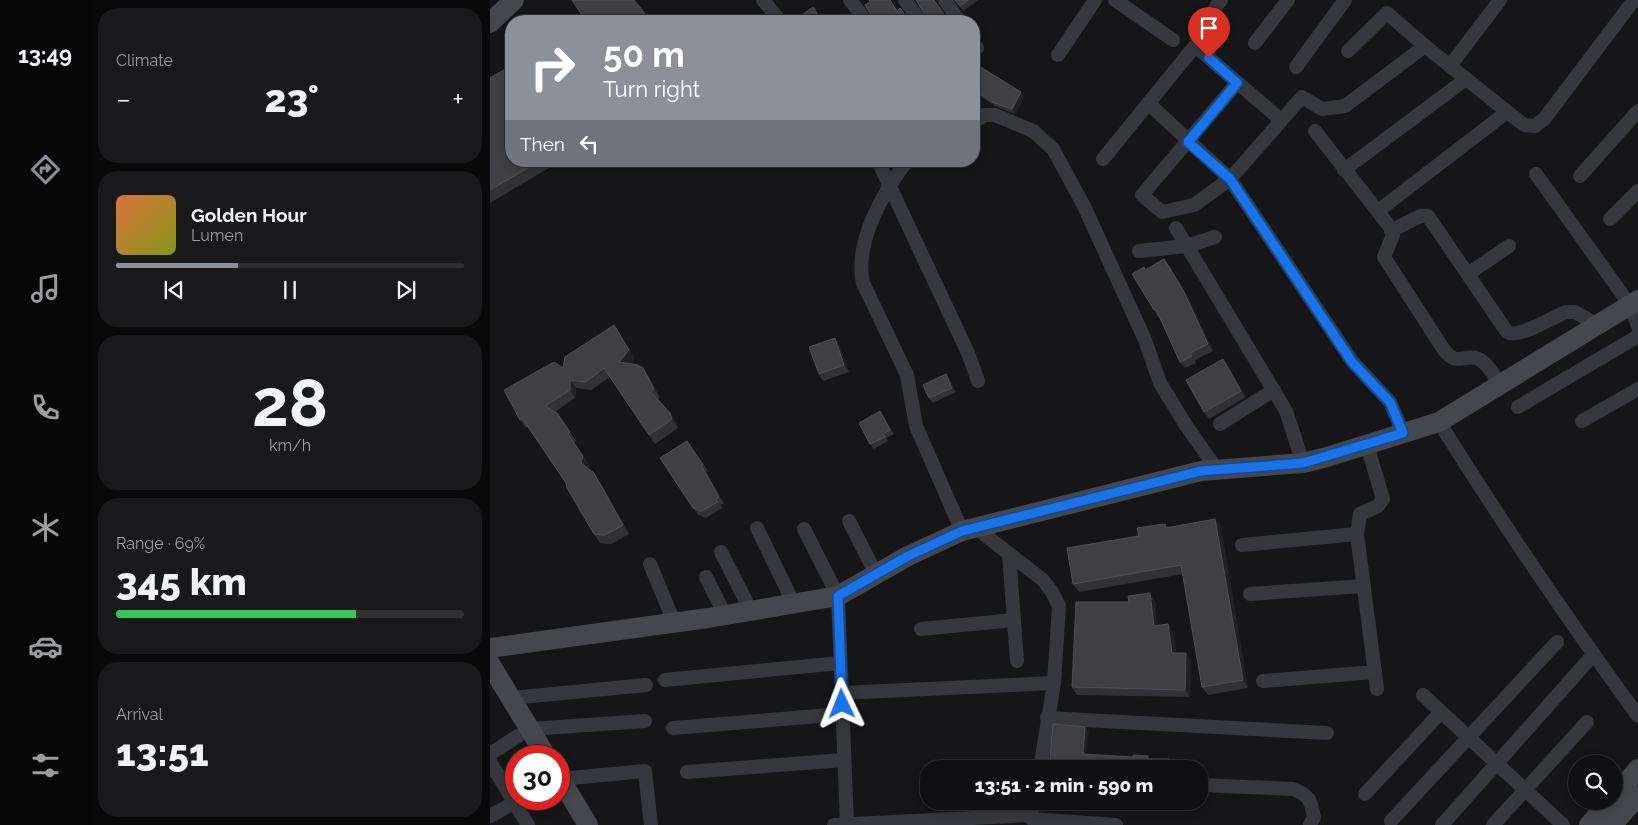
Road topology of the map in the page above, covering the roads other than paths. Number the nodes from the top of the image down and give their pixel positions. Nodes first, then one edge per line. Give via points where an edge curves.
1 (514, 0) edge
2 (763, 0) edge
3 (850, 0) edge
4 (905, 0) edge
5 (945, 0) edge
6 (1095, 0) edge
7 (1115, 0) edge
8 (1288, 0) edge
9 (1345, 0) edge
10 (1500, 0) edge
11 (1634, 0) edge
12 (775, 15) edge
13 (861, 15) edge
14 (916, 15) edge
15 (955, 15) edge
16 (490, 24) edge
17 (1173, 40) dead end
18 (1255, 42) dead end
19 (1425, 46) junction
20 (1348, 51) dead end
21 (1058, 55) dead end
22 (1450, 66) junction
23 (1296, 67) dead end
24 (1466, 79) junction
25 (1237, 83) junction
26 (1148, 104) junction
27 (1638, 111) edge
28 (1507, 112) junction
29 (980, 118) edge
30 (1281, 120) junction
31 (1315, 131) dead end
32 (1188, 142) junction
33 (1103, 159) dead end
34 (881, 167) edge
35 (903, 167) edge
36 (1344, 170) junction
37 (1536, 174) dead end
38 (1580, 176) dead end
39 (1230, 179) junction
40 (890, 184) junction
41 (1638, 191) edge
42 (1378, 211) junction
43 (1610, 220) dead end
44 (1176, 228) dead end
45 (1391, 231) junction
46 (1215, 237) dead end
47 (1187, 246) junction
48 (1510, 246) dead end
49 (1139, 251) dead end
50 (1468, 274) junction
51 (1634, 302) edge
52 (1598, 325) junction
53 (1638, 326) edge
54 (1638, 336) edge
55 (978, 381) dead end
56 (1500, 385) junction
57 (1638, 389) edge
58 (1274, 390) junction
59 (1518, 406) dead end
60 (1582, 421) dead end
61 (1439, 422) junction
62 (1220, 424) dead end
63 (1403, 433) junction
64 (1367, 445) junction
65 (1303, 463) junction
66 (1216, 468) junction
67 (849, 521) dead end
68 (757, 528) dead end
69 (804, 529) dead end
70 (969, 530) junction
71 (1357, 534) junction
72 (1242, 545) dead end
73 (721, 552) dead end
74 (1009, 554) junction
75 (650, 564) dead end
76 (876, 574) junction
77 (706, 577) dead end
78 (1364, 586) junction
79 (1250, 594) dead end
80 (838, 596) junction
81 (794, 604) junction
82 (751, 611) junction
83 (725, 615) junction
84 (1014, 620) junction
85 (674, 622) junction
86 (921, 629) dead end
87 (1557, 642) dead end
88 (490, 648) edge
89 (1593, 655) junction
90 (1017, 661) dead end
91 (840, 663) junction
92 (490, 664) edge
93 (1375, 672) junction
94 (665, 680) dead end
95 (1263, 681) dead end
96 (1054, 683) junction
97 (646, 685) dead end
98 (1377, 689) dead end
99 (490, 690) edge
100 (842, 693) junction
101 (1423, 695) dead end
102 (511, 698) junction
103 (1441, 712) junction
104 (842, 714) junction
105 (1638, 716) edge
106 (1048, 718) junction
107 (645, 721) dead end
108 (1587, 722) dead end
109 (673, 728) dead end
110 (524, 732) junction
111 (1327, 733) dead end
112 (1468, 737) junction
113 (527, 745) edge
114 (536, 745) edge
115 (490, 754) edge
116 (844, 760) junction
117 (1041, 760) edge
118 (490, 762) edge
119 (1497, 764) junction
120 (1638, 769) edge
121 (687, 772) dead end
122 (570, 777) edge
123 (505, 782) edge
124 (1208, 785) edge
125 (1623, 786) edge
126 (1525, 790) junction
127 (1365, 794) dead end
128 (570, 796) edge
129 (1638, 796) edge
130 (505, 807) edge
131 (522, 810) edge
132 (563, 810) edge
133 (1602, 810) edge
134 (490, 816) edge
135 (1032, 820) edge
136 (1391, 821) dead end
137 (528, 825) edge
138 (572, 825) edge
139 (588, 825) edge
140 (651, 825) edge
141 (842, 825) edge
142 (1116, 825) edge
143 (1310, 825) edge
144 (1442, 825) edge
145 (1493, 825) edge
146 (1563, 825) edge
147 (1588, 825) edge
148 (1612, 825) edge

1 - 16 street
2 - 12 street
3 - 13 street
4 - 14 street
5 - 15 street
6 - 21 street
7 - 17 street
8 - 18 street
9 - 23 street
10 - 22 street
11 - 28 street via 1546,118 1535,126 1524,125
19 - 20 street via 1387,13
19 - 22 street
19 - 30 street via 1345,106 1322,109 1302,97
22 - 24 street
24 - 28 street
24 - 36 street
25 - 26 street via 1195,46
25 - 30 street
25 - 32 street
26 - 32 street
26 - 33 street
27 - 38 street
28 - 42 street
29 - 66 street via 995,115 1033,131 1053,149 1084,206 1145,340 1160,383
30 - 39 street
31 - 36 street
32 - 39 street
32 - 39 street via 1142,195 1162,212 1194,205
34 - 40 street
35 - 40 street
36 - 42 street
37 - 51 street
39 - 63 street via 1352,362 1390,402
40 - 55 street
40 - 70 street via 863,245 860,259 863,283 907,375 916,426
41 - 43 street
42 - 45 street
44 - 47 street
45 - 50 street via 1420,216 1428,216
45 - 56 street via 1393,235 1384,257 1444,350 1457,360 1476,358 1485,363
46 - 47 street
47 - 49 street
47 - 58 street
48 - 50 street
50 - 52 street via 1511,334 1566,312 1575,312
51 - 52 street
51 - 53 street
52 - 56 street
54 - 59 street
56 - 61 street
57 - 60 street
58 - 62 street
58 - 65 street via 1286,411
61 - 63 street
61 - 89 street via 1516,544
63 - 64 street
64 - 65 street
64 - 71 street via 1383,499 1378,506 1360,514
65 - 66 street
66 - 70 street
67 - 76 street
68 - 81 street
69 - 80 street
70 - 74 street
70 - 76 street via 908,556
71 - 72 street
71 - 78 street
73 - 82 street
74 - 84 street
74 - 96 street via 1043,580 1059,606
75 - 85 street
76 - 80 street
77 - 83 street
78 - 79 street
78 - 93 street
80 - 81 street
80 - 91 street
81 - 82 street
82 - 83 street
83 - 85 street
84 - 86 street
84 - 90 street
85 - 88 street
87 - 112 street
89 - 105 street
89 - 119 street
91 - 94 street
91 - 100 street
92 - 102 street
93 - 95 street
93 - 98 street
96 - 100 street
96 - 106 street
97 - 102 street
99 - 110 street
100 - 104 street
101 - 103 street
102 - 110 street
103 - 112 street
103 - 127 street
104 - 109 street
104 - 116 street
106 - 111 street
106 - 117 street
107 - 110 street
108 - 126 street
110 - 113 street
110 - 114 street
110 - 115 street
112 - 119 street
112 - 136 street
116 - 121 street
116 - 141 street
118 - 123 street
119 - 126 street
119 - 144 street
120 - 125 street
122 - 140 street via 645,771
124 - 143 street via 1293,789 1305,793 1312,803 1314,817
126 - 145 street
126 - 146 street
128 - 139 street
129 - 148 street
130 - 134 street
131 - 137 street
132 - 138 street
133 - 147 street
135 - 141 street
135 - 142 street

